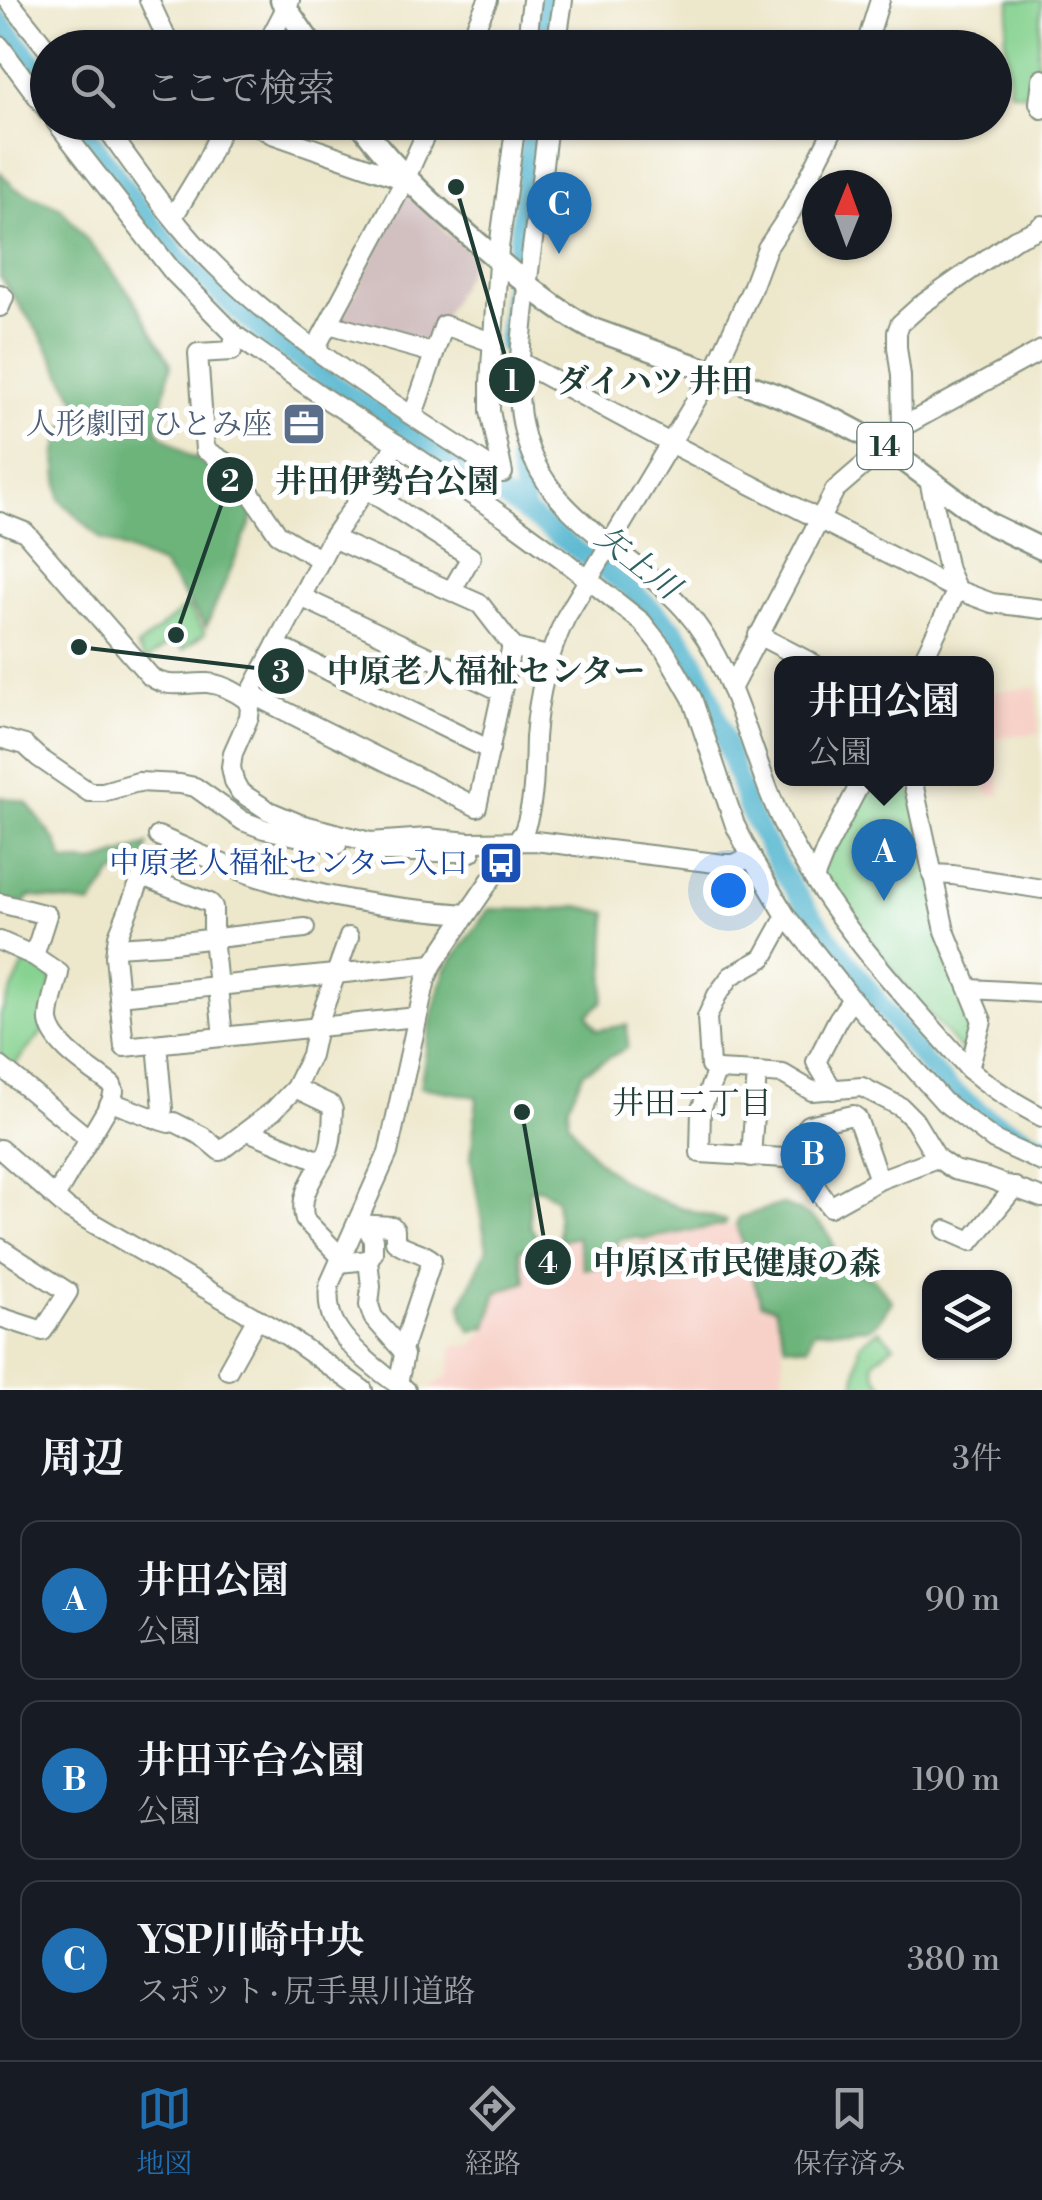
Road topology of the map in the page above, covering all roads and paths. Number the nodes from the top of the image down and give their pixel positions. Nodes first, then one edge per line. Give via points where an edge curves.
1 (8, 0) edge
2 (149, 0) edge
3 (488, 0) edge
4 (531, 0) edge
5 (563, 0) edge
6 (880, 0) edge
7 (283, 4) edge
8 (32, 30) edge
9 (163, 30) edge
10 (272, 30) edge
11 (295, 30) edge
12 (301, 30) edge
13 (474, 30) edge
14 (528, 30) edge
15 (559, 30) edge
16 (871, 30) edge
17 (0, 46) edge
18 (1042, 79) edge
19 (30, 87) edge
20 (1042, 109) edge
21 (70, 140) edge
22 (116, 140) edge
23 (217, 140) edge
24 (291, 140) edge
25 (375, 140) edge
26 (381, 140) edge
27 (423, 140) edge
28 (514, 140) edge
29 (546, 140) edge
30 (827, 140) edge
31 (406, 176) junction
32 (174, 217) junction
33 (1042, 225) edge
34 (499, 257) junction
35 (527, 281) junction
36 (0, 294) edge
37 (0, 307) edge
38 (329, 324) junction
39 (235, 334) junction
40 (494, 343) junction
41 (315, 348) junction
42 (1042, 350) edge
43 (432, 353) junction
44 (520, 362) junction
45 (714, 370) junction
46 (412, 415) junction
47 (891, 437) junction
48 (670, 442) junction
49 (397, 444) junction
50 (929, 480) junction
51 (366, 489) junction
52 (820, 518) junction
53 (0, 522) edge
54 (332, 538) junction
55 (1042, 541) edge
56 (609, 546) junction
57 (1042, 549) edge
58 (321, 560) junction
59 (590, 578) junction
60 (452, 590) junction
61 (957, 590) junction
62 (302, 597) junction
63 (1042, 609) edge
64 (758, 635) junction
65 (512, 645) junction
66 (276, 646) junction
67 (548, 656) junction
68 (799, 656) edge
69 (925, 656) edge
70 (730, 689) junction
71 (500, 691) junction
72 (249, 697) junction
73 (0, 738) edge
74 (490, 750) junction
75 (859, 786) edge
76 (914, 786) edge
77 (158, 836) dead end
78 (516, 842) junction
79 (752, 857) junction
80 (505, 859) junction
81 (932, 874) junction
82 (814, 879) junction
83 (1042, 889) edge
84 (0, 902) edge
85 (467, 914) junction
86 (786, 916) junction
87 (305, 928) dead end
88 (213, 937) junction
89 (349, 937) dead end
90 (0, 941) edge
91 (116, 947) junction
92 (34, 956) junction
93 (433, 964) junction
94 (336, 974) junction
95 (220, 987) junction
96 (970, 989) junction
97 (1042, 993) edge
98 (118, 996) junction
99 (852, 999) junction
100 (416, 1017) junction
101 (318, 1028) junction
102 (223, 1037) junction
103 (157, 1044) junction
104 (0, 1066) edge
105 (969, 1069) junction
106 (716, 1070) junction
107 (757, 1072) junction
108 (295, 1088) junction
109 (833, 1090) junction
110 (111, 1102) junction
111 (163, 1108) dead end
112 (1042, 1117) edge
113 (248, 1131) junction
114 (88, 1138) junction
115 (0, 1149) edge
116 (751, 1156) junction
117 (937, 1158) junction
118 (802, 1159) junction
119 (320, 1161) junction
120 (1042, 1162) edge
121 (879, 1180) junction
122 (1015, 1187) junction
123 (54, 1196) junction
124 (1042, 1198) edge
125 (360, 1224) junction
126 (946, 1230) dead end
127 (0, 1248) edge
128 (340, 1260) junction
129 (368, 1260) junction
130 (0, 1317) edge
131 (257, 1318) junction
132 (402, 1350) junction
133 (228, 1370) dead end
134 (402, 1387) edge
135 (361, 1389) edge

1 - 8 street
2 - 9 street
3 - 13 street
4 - 14 street
5 - 15 street
6 - 16 street
7 - 10 street
7 - 11 main road
7 - 12 main road
17 - 19 street
18 - 20 street
21 - 39 street via 174,272
22 - 32 street
23 - 32 street
24 - 31 street
25 - 31 main road, 14
26 - 31 main road, 14
27 - 31 street
28 - 34 street
29 - 35 street
30 - 45 street via 767,248
31 - 34 main road, 14
31 - 38 street
32 - 41 street via 246,295
33 - 47 street via 900,324 901,376
34 - 35 main road, 14
34 - 40 street
35 - 44 street
35 - 45 main road, 14 via 590,328
36 - 37 street
38 - 41 street
38 - 43 street
39 - 49 street
39 - 58 street via 232,351 198,353 206,450 237,473 278,534
40 - 43 street via 444,325
40 - 46 street via 490,411 503,473
41 - 46 street
42 - 47 street
43 - 46 street
44 - 48 street
44 - 56 street via 530,455 564,504
45 - 47 main road, 14
45 - 48 street
47 - 50 main road, 14
47 - 52 street via 835,490
47 - 55 main road, 14 via 992,517
48 - 52 street
48 - 56 street
49 - 51 street
49 - 59 street
50 - 57 main road, 14 via 988,523
50 - 61 street
51 - 54 street
51 - 60 street via 471,557
52 - 61 street
52 - 64 street
53 - 72 street via 26,532 159,683 215,684
54 - 58 street
54 - 60 street
56 - 59 street
56 - 70 street via 704,633
58 - 62 street
59 - 67 street
59 - 79 street via 642,622 692,698
60 - 65 street via 480,604
61 - 63 street via 992,603
61 - 69 street
62 - 66 street
62 - 71 street
64 - 68 street
64 - 70 street
65 - 67 street
65 - 71 street
66 - 72 street
66 - 74 street
67 - 78 street via 537,713 532,811
70 - 82 street via 790,840
71 - 74 street
72 - 74 street via 478,806
72 - 78 street via 231,767 240,792 269,811 370,842
73 - 80 street via 25,745 89,792 138,782 180,784 264,829 366,852 490,852
75 - 82 street
76 - 81 street
77 - 85 street via 316,893
78 - 79 street via 724,864
78 - 80 street
79 - 86 street
80 - 85 street
81 - 83 street
81 - 96 street via 945,931
82 - 105 street
84 - 92 street via 47,915
85 - 93 street
86 - 99 street
86 - 106 street via 763,958 730,976 712,1006 710,1066
87 - 88 street
88 - 91 street
88 - 91 street via 210,903 142,876
88 - 95 street
89 - 94 street
90 - 92 street
91 - 98 street
92 - 110 street via 59,973 49,1021 53,1033 112,1085
93 - 94 street
93 - 100 street
94 - 95 street
94 - 101 street
95 - 98 street
95 - 102 street
96 - 97 street
96 - 105 street via 982,1021
98 - 103 street via 124,1047
99 - 109 street via 816,1062
99 - 120 street via 944,1102 994,1140
100 - 101 street
100 - 125 street via 388,1153
101 - 102 street
101 - 108 street
102 - 103 street
103 - 111 street
104 - 114 street
105 - 112 street
106 - 107 street
106 - 116 street via 701,1109 700,1154
107 - 109 street via 784,1074 812,1091
107 - 116 street
108 - 113 street
108 - 119 street via 333,1110 328,1150
109 - 117 street via 862,1087 901,1108
110 - 113 street via 174,1122 220,1151
110 - 114 street
113 - 119 street
114 - 123 street
115 - 123 street
116 - 118 street
117 - 121 street
117 - 122 street via 954,1170
118 - 121 street via 830,1207
118 - 121 street via 808,1125 853,1115
119 - 128 street via 302,1213
122 - 124 street
122 - 126 street via 971,1241
123 - 131 street
125 - 128 street
125 - 129 street via 373,1239
125 - 132 street via 392,1226 404,1248 432,1260
127 - 130 street via 68,1292 43,1331
128 - 129 street
128 - 134 street via 328,1284 337,1328
129 - 132 street via 369,1305
131 - 133 street
131 - 135 street
132 - 134 street

